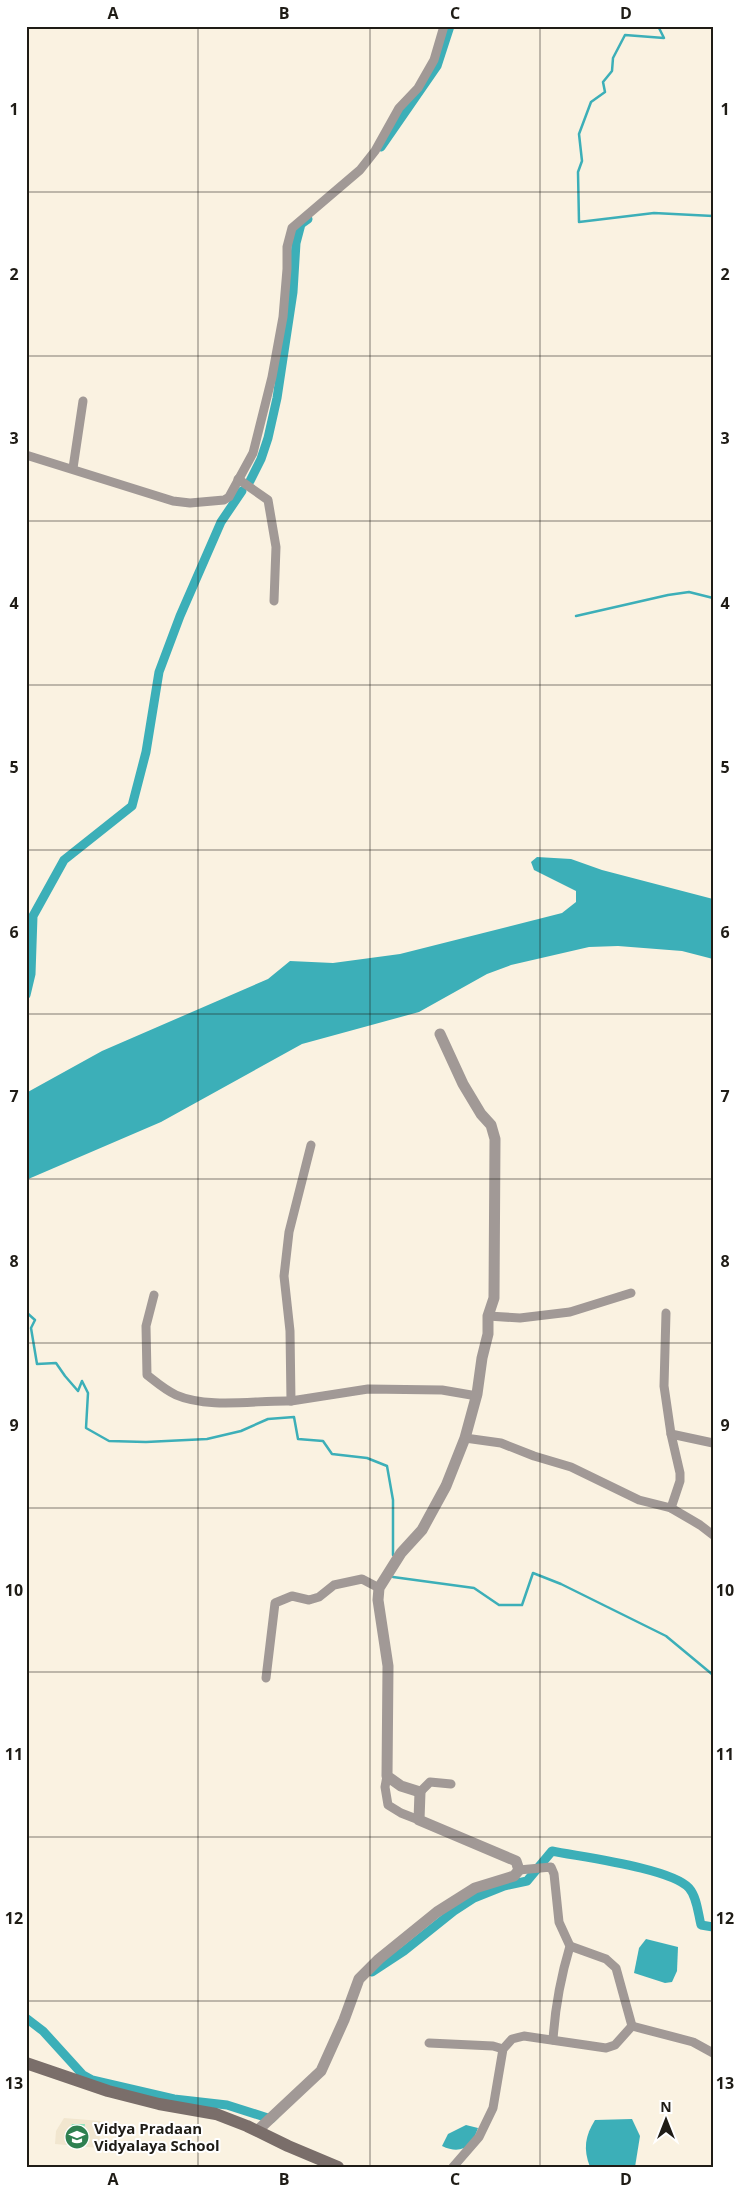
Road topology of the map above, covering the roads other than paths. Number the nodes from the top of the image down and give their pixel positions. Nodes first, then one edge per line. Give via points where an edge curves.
1 (444, 26) edge
2 (83, 401) dead end
3 (26, 455) edge
4 (73, 468) junction
5 (238, 480) junction
6 (274, 601) dead end
7 (440, 1034) dead end
8 (311, 1145) dead end
9 (631, 1293) dead end
10 (154, 1295) dead end
11 (666, 1313) dead end
12 (488, 1316) junction
13 (477, 1396) junction
14 (291, 1401) junction
15 (671, 1434) junction
16 (465, 1438) junction
17 (713, 1443) edge
18 (671, 1508) junction
19 (713, 1535) edge
20 (379, 1588) junction
21 (266, 1678) dead end
22 (387, 1776) junction
23 (451, 1784) dead end
24 (420, 1792) junction
25 (419, 1820) junction
26 (519, 1870) junction
27 (570, 1946) junction
28 (632, 2026) junction
29 (553, 2040) junction
30 (429, 2043) dead end
31 (503, 2048) junction
32 (713, 2053) edge
33 (26, 2062) edge
34 (260, 2127) junction
35 (338, 2167) edge
36 (453, 2167) edge

1 - 5 street via 434,60 418,88 399,108 375,151 360,170 292,228 287,247 283,317 272,377 253,453
2 - 4 street
3 - 4 street
4 - 5 street via 173,501 190,503 224,500
5 - 6 street via 268,500 276,547
7 - 12 street via 463,1084 491,1124 495,1139 494,1288
8 - 14 street via 289,1232 284,1276 290,1331
9 - 12 street via 570,1312 520,1318
10 - 14 street via 146,1326 147,1375 175,1395 190,1399
11 - 15 street via 664,1386
12 - 13 street
13 - 14 street via 442,1390 368,1389
13 - 16 street
15 - 17 street
15 - 18 street via 680,1482
16 - 18 street via 501,1443 571,1467 639,1500
16 - 20 street via 446,1486 422,1530 401,1553
18 - 19 street
20 - 21 street via 362,1579 334,1585 319,1597 309,1600 292,1596 275,1603
20 - 22 street via 388,1666
22 - 24 street via 401,1786
22 - 25 street via 388,1805
23 - 24 street via 430,1782
24 - 25 street
25 - 26 street via 516,1861
26 - 27 street via 551,1867 559,1922
26 - 34 street via 514,1876 475,1888 437,1912 379,1959 359,1979 321,2071
27 - 28 street via 606,1959 616,1968
27 - 29 street
28 - 29 street via 615,2045 606,2048
28 - 32 street via 693,2042
29 - 31 street via 524,2036 512,2039
30 - 31 street
31 - 36 street via 493,2108 479,2137
33 - 34 main road via 108,2091 216,2114
34 - 35 main road via 288,2146

